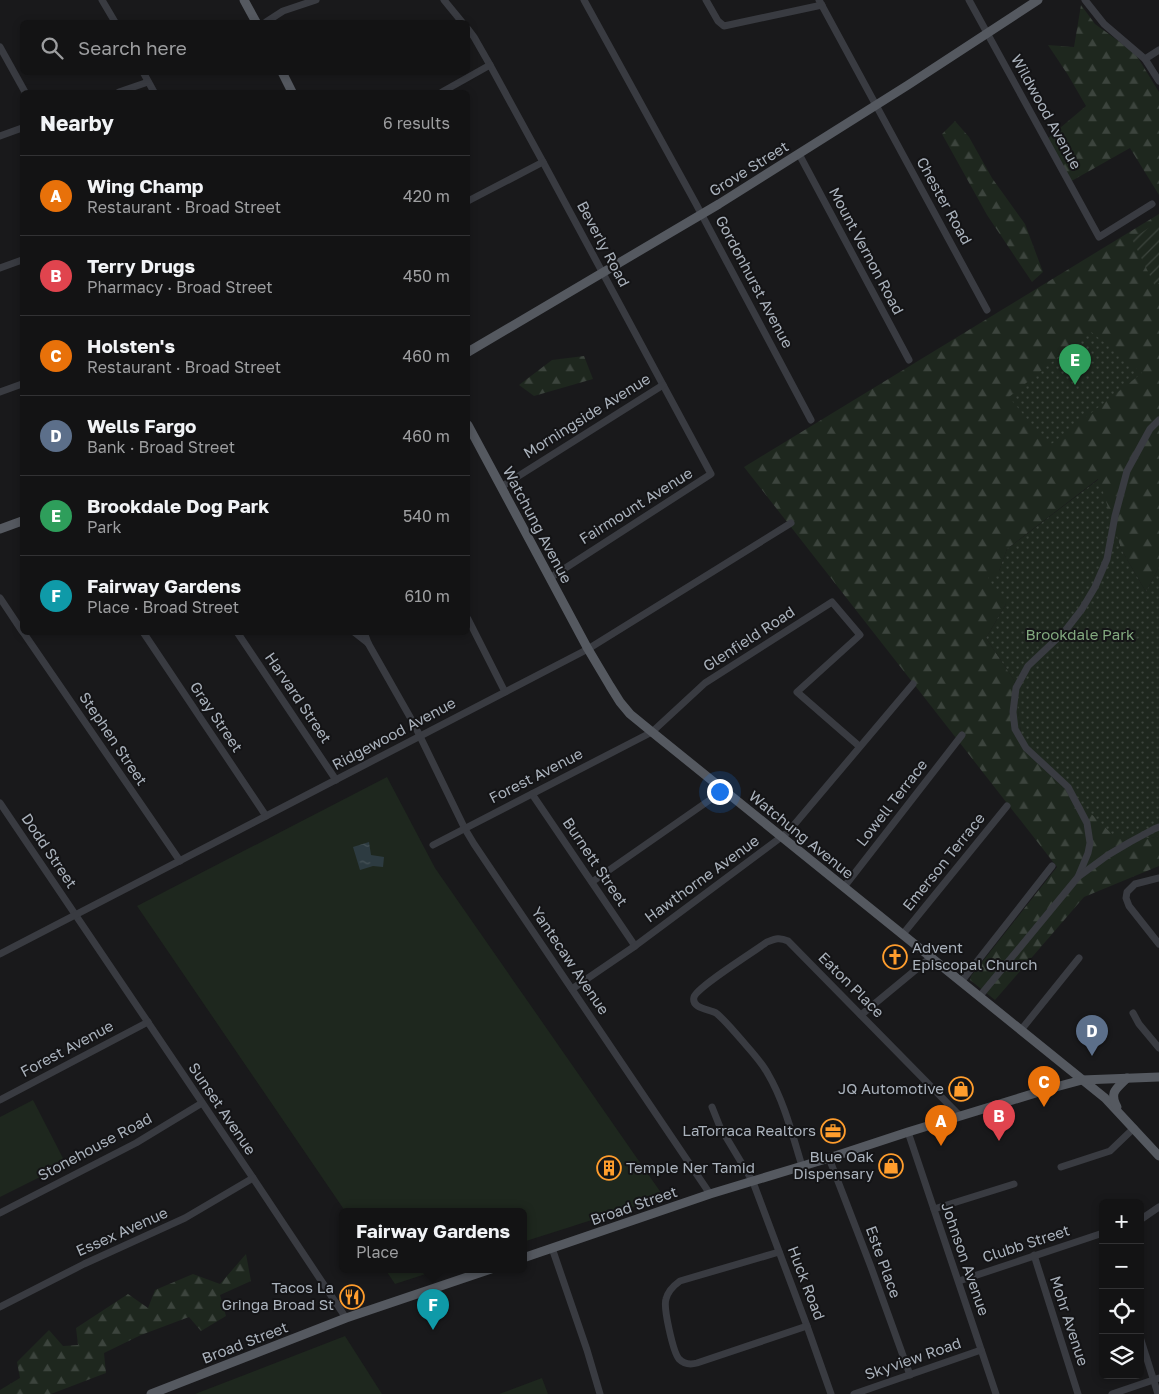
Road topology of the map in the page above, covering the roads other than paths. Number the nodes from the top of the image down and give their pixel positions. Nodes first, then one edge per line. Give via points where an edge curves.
1 (102, 0) edge
2 (244, 0) edge
3 (316, 0) edge
4 (444, 0) edge
5 (584, 0) edge
6 (706, 0) edge
7 (969, 0) edge
8 (1038, 0) edge
9 (1085, 0) edge
10 (820, 2) edge
11 (114, 20) edge
12 (255, 20) edge
13 (269, 20) edge
14 (460, 20) edge
15 (470, 32) edge
16 (987, 34) junction
17 (0, 47) edge
18 (1159, 50) edge
19 (1145, 59) junction
20 (490, 65) junction
21 (144, 75) edge
22 (284, 75) edge
23 (1159, 80) edge
24 (148, 82) junction
25 (24, 90) edge
26 (125, 90) edge
27 (153, 90) edge
28 (291, 90) edge
29 (446, 90) edge
30 (876, 106) junction
31 (20, 129) edge
32 (0, 136) edge
33 (799, 154) junction
34 (543, 162) junction
35 (470, 200) edge
36 (1152, 204) dead end
37 (702, 214) junction
38 (20, 261) edge
39 (0, 267) edge
40 (602, 272) junction
41 (987, 310) dead end
42 (470, 351) edge
43 (909, 360) dead end
44 (20, 385) edge
45 (663, 385) junction
46 (0, 392) edge
47 (811, 420) dead end
48 (1159, 420) edge
49 (470, 429) edge
50 (711, 474) joint
51 (501, 487) junction
52 (20, 521) edge
53 (791, 523) dead end
54 (0, 529) edge
55 (550, 578) junction
56 (0, 598) edge
57 (470, 623) edge
58 (20, 628) edge
59 (25, 635) edge
60 (145, 635) edge
61 (239, 635) edge
62 (358, 635) edge
63 (365, 635) edge
64 (368, 643) junction
65 (588, 648) junction
66 (913, 684) dead end
67 (506, 692) junction
68 (652, 732) junction
69 (962, 735) dead end
70 (420, 736) junction
71 (859, 746) junction
72 (336, 780) junction
73 (724, 790) junction
74 (532, 794) junction
75 (0, 803) edge
76 (1007, 806) dead end
77 (266, 816) junction
78 (1159, 827) edge
79 (465, 829) junction
80 (782, 837) junction
81 (433, 845) dead end
82 (180, 861) junction
83 (1052, 866) dead end
84 (1078, 877) junction
85 (1159, 878) edge
86 (592, 882) junction
87 (844, 887) junction
88 (76, 915) junction
89 (902, 934) junction
90 (1159, 944) edge
91 (635, 946) junction
92 (0, 954) edge
93 (930, 958) junction
94 (1080, 958) dead end
95 (961, 982) junction
96 (572, 989) junction
97 (979, 997) junction
98 (1133, 1013) dead end
99 (861, 1015) junction
100 (148, 1022) junction
101 (1021, 1030) junction
102 (1159, 1048) edge
103 (1159, 1077) edge
104 (1127, 1078) junction
105 (1082, 1080) junction
106 (0, 1100) edge
107 (202, 1103) junction
108 (712, 1107) dead end
109 (1121, 1114) junction
110 (960, 1116) junction
111 (1134, 1128) junction
112 (908, 1132) junction
113 (1159, 1156) edge
114 (829, 1158) junction
115 (802, 1166) junction
116 (1061, 1167) dead end
117 (253, 1178) junction
118 (753, 1182) junction
119 (1014, 1184) dead end
120 (710, 1194) junction
121 (1159, 1207) edge
122 (934, 1209) junction
123 (0, 1213) edge
124 (1144, 1217) edge
125 (1099, 1234) edge
126 (552, 1248) junction
127 (780, 1252) junction
128 (1034, 1255) junction
129 (527, 1257) edge
130 (479, 1273) edge
131 (959, 1281) junction
132 (0, 1307) edge
133 (346, 1318) junction
134 (807, 1326) junction
135 (1144, 1348) edge
136 (981, 1350) junction
137 (910, 1375) junction
138 (1156, 1379) edge
139 (151, 1394) edge
140 (600, 1394) edge
141 (831, 1394) edge
142 (854, 1394) edge
143 (996, 1394) edge
144 (1078, 1394) edge
145 (1112, 1394) edge
146 (1158, 1394) edge

1 - 11 street
2 - 12 main road
3 - 13 street
4 - 14 street
5 - 37 street, Gordonhurst Avenue
6 - 10 street via 724,26
7 - 16 street, Wildwood Avenue
8 - 16 main road, Grove Street
9 - 19 street via 1104,24
10 - 30 street, Chester Road
15 - 20 street, Beverly Road
16 - 30 main road, Grove Street
16 - 36 street, Wildwood Avenue via 1099,237
17 - 25 street
18 - 19 street
19 - 23 street
20 - 29 street
20 - 34 street, Beverly Road
21 - 24 street
22 - 28 main road
24 - 26 street
24 - 27 street
30 - 33 main road, Grove Street
30 - 41 street, Chester Road
31 - 32 street
33 - 37 main road, Grove Street
33 - 43 street, Mount Vernon Road
34 - 35 street
34 - 40 street, Beverly Road
37 - 40 main road, Grove Street
37 - 47 street, Gordonhurst Avenue
38 - 39 street
40 - 42 main road, Grove Street
40 - 45 street, Beverly Road
44 - 46 street
45 - 50 street, Beverly Road
45 - 51 street, Morningside Avenue
48 - 84 street via 1150,429 1127,471 1107,559 1095,587 1065,631 1028,666 1016,688 1015,729 1026,748 1068,787 1087,823 1090,843
49 - 51 main road, Watchung Avenue
50 - 55 street, Fairmount Avenue
51 - 55 main road, Watchung Avenue
52 - 54 main road
53 - 65 street, Ridgewood Avenue
55 - 65 main road, Watchung Avenue
56 - 58 street, Stephen Street
57 - 67 street
59 - 82 street, Stephen Street
60 - 77 street, Gray Street
61 - 72 street, Harvard Street
62 - 64 street
63 - 64 street
64 - 70 street, Yantecaw Avenue
65 - 67 street, Ridgewood Avenue
65 - 68 main road, Watchung Avenue via 620,702
66 - 71 street, Hawthorne Avenue
67 - 70 street, Ridgewood Avenue
68 - 71 street, Glenfield Road via 705,683 832,602 860,635 797,692
68 - 73 main road, Watchung Avenue
68 - 74 street, Forest Avenue
69 - 87 street, Lowell Terrace
70 - 72 street, Ridgewood Avenue
70 - 79 street, Yantecaw Avenue
71 - 80 street, Hawthorne Avenue
72 - 77 street, Ridgewood Avenue
73 - 80 main road, Watchung Avenue
73 - 86 street
74 - 79 street, Forest Avenue
74 - 86 street, Burnett Street
75 - 88 street, Dodd Street
76 - 89 street, Emerson Terrace
77 - 82 street, Ridgewood Avenue
78 - 84 street
79 - 81 street, Forest Avenue
79 - 96 street, Yantecaw Avenue
80 - 87 main road, Watchung Avenue
80 - 91 street, Hawthorne Avenue
82 - 88 street, Ridgewood Avenue
83 - 95 street
84 - 97 street
85 - 90 street via 1135,884 1127,892 1126,901
86 - 91 street, Burnett Street
87 - 89 main road, Watchung Avenue
88 - 92 street, Ridgewood Avenue
88 - 100 street, Sunset Avenue
89 - 93 main road, Watchung Avenue
91 - 96 street, Hawthorne Avenue
93 - 95 main road, Watchung Avenue
93 - 99 street
94 - 101 street
95 - 97 main road, Watchung Avenue
96 - 120 street, Yantecaw Avenue
97 - 101 main road, Watchung Avenue
98 - 102 street
99 - 110 street, Eaton Place
99 - 115 street, Eaton Place via 788,941 776,938 708,983 695,996 697,1005 716,1013 769,1074
100 - 106 street, Forest Avenue
100 - 107 street, Sunset Avenue
101 - 105 main road, Watchung Avenue
103 - 104 main road, Broad Street
104 - 105 main road, Broad Street
104 - 109 main road via 1114,1092 1113,1099
105 - 109 main road, Watchung Avenue
105 - 110 main road, Broad Street
107 - 117 street, Sunset Avenue
107 - 123 street, Stonehouse Road via 136,1143
108 - 118 street, Huck Road via 720,1127
109 - 111 main road, Watchung Avenue
110 - 112 main road, Broad Street
111 - 113 main road, Watchung Avenue
111 - 116 street via 1110,1151
112 - 114 main road, Broad Street
112 - 122 street, Johnson Avenue
114 - 115 main road, Broad Street
114 - 137 street, Este Place
115 - 118 main road, Broad Street
117 - 132 street, Essex Avenue via 185,1218
117 - 133 street, Sunset Avenue
118 - 120 main road, Broad Street
118 - 127 street, Huck Road
119 - 122 street
120 - 126 main road, Broad Street
121 - 124 street
122 - 131 street, Johnson Avenue
125 - 128 street, Clubb Street
126 - 129 main road, Broad Street
126 - 140 street
127 - 134 street, Huck Road
127 - 134 street via 675,1284 666,1298 665,1309 675,1353 682,1361 697,1363
128 - 131 street, Clubb Street
128 - 144 street, Mohr Avenue
130 - 133 main road, Broad Street
131 - 136 street, Johnson Avenue
133 - 139 main road, Broad Street
134 - 141 street, Huck Road
135 - 138 street
136 - 137 street, Skyview Road
136 - 143 street, Johnson Avenue
137 - 142 street, Skyview Road
138 - 145 street
138 - 146 street

